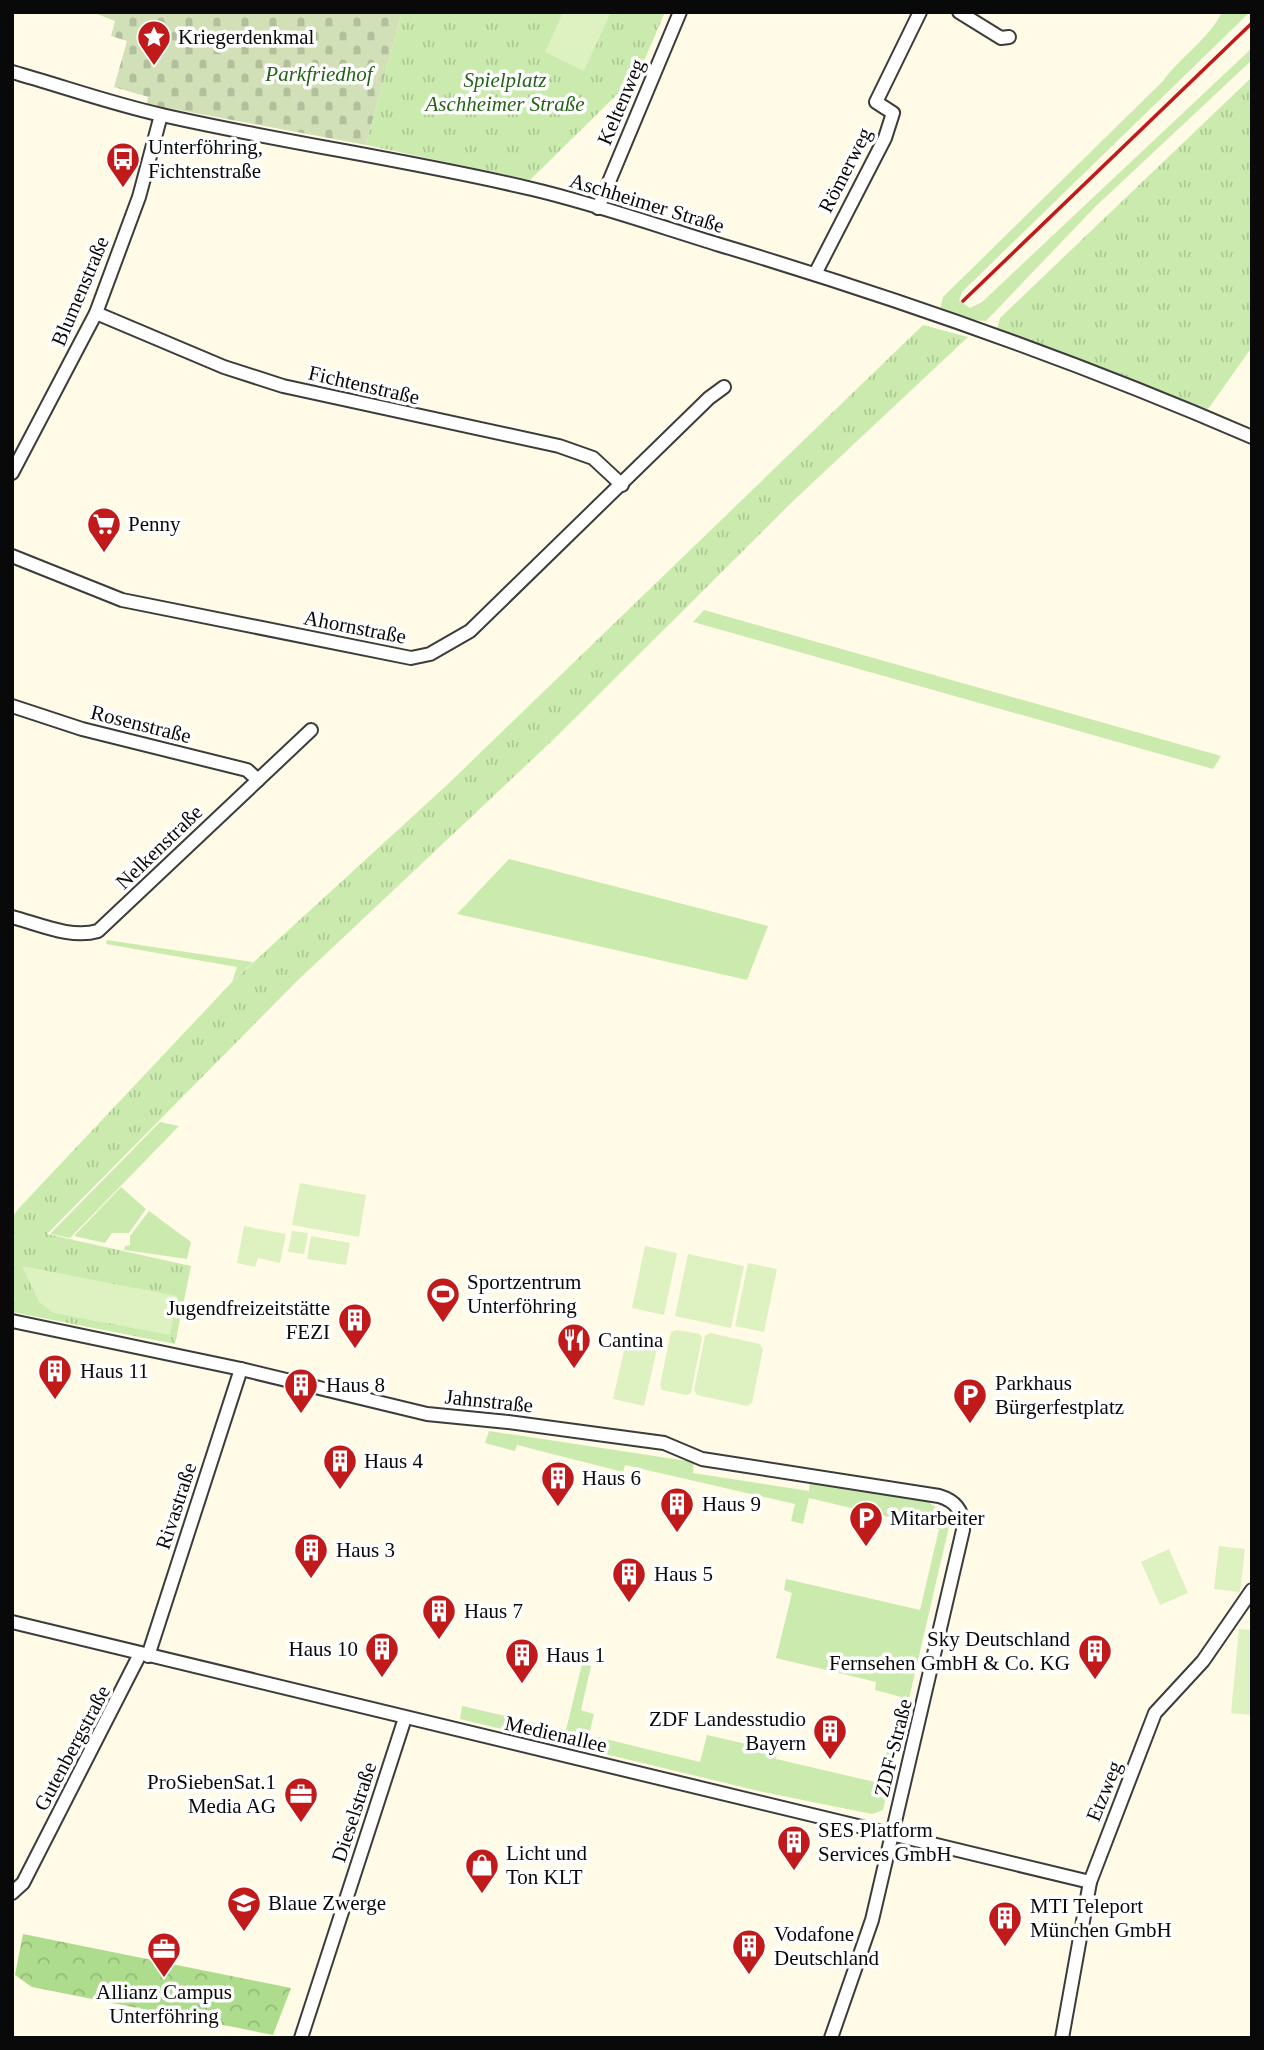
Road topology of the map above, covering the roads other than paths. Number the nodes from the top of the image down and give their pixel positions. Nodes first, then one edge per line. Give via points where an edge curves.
1 (680, 12) edge
2 (959, 12) edge
3 (916, 13) edge
4 (1009, 37) dead end
5 (12, 72) edge
6 (162, 115) junction
7 (598, 208) junction
8 (815, 274) junction
9 (96, 313) junction
10 (724, 387) dead end
11 (1252, 437) edge
12 (12, 473) edge
13 (622, 485) junction
14 (12, 556) edge
15 (12, 706) edge
16 (311, 730) dead end
17 (258, 780) junction
18 (12, 917) edge
19 (12, 1321) edge
20 (241, 1369) junction
21 (959, 1509) joint
22 (1252, 1590) edge
23 (12, 1622) edge
24 (144, 1655) junction
25 (405, 1718) junction
26 (892, 1833) junction
27 (1090, 1882) junction
28 (12, 1893) edge
29 (301, 2038) edge
30 (831, 2038) edge
31 (1062, 2038) edge

1 - 7 street, Keltenweg
2 - 4 street via 1001,38
3 - 8 street, Römerweg via 876,102 893,113 885,138
5 - 6 street, Aschheimer Straße
6 - 7 street, Aschheimer Straße via 460,173
6 - 9 street, Blumenstraße via 139,197
7 - 8 street, Aschheimer Straße
8 - 11 street, Aschheimer Straße via 1021,345
9 - 12 street, Blumenstraße
9 - 13 street, Fichtenstraße via 224,367 283,386 559,446 593,458
10 - 13 street, Ahornstraße
13 - 14 street, Ahornstraße via 470,631 438,650 411,658 122,600
15 - 17 street, Rosenstraße via 82,729 247,770
16 - 17 street, Nelkenstraße
17 - 18 street, Nelkenstraße via 98,931 72,933
19 - 20 street, Jahnstraße
20 - 21 street, Jahnstraße via 427,1414 664,1443 702,1460 939,1496
20 - 24 street, Rivastraße
21 - 26 street, ZDF-Straße via 964,1520 961,1540
22 - 27 street, Etzweg via 1203,1661 1155,1713
23 - 24 street, Medienallee
24 - 25 street, Medienallee
24 - 28 street, Gutenbergstraße via 29,1872
25 - 26 street, Medienallee
25 - 29 street, Dieselstraße
26 - 27 street, Medienallee
26 - 30 street, ZDF-Straße via 862,1955
27 - 31 street, Etzweg

